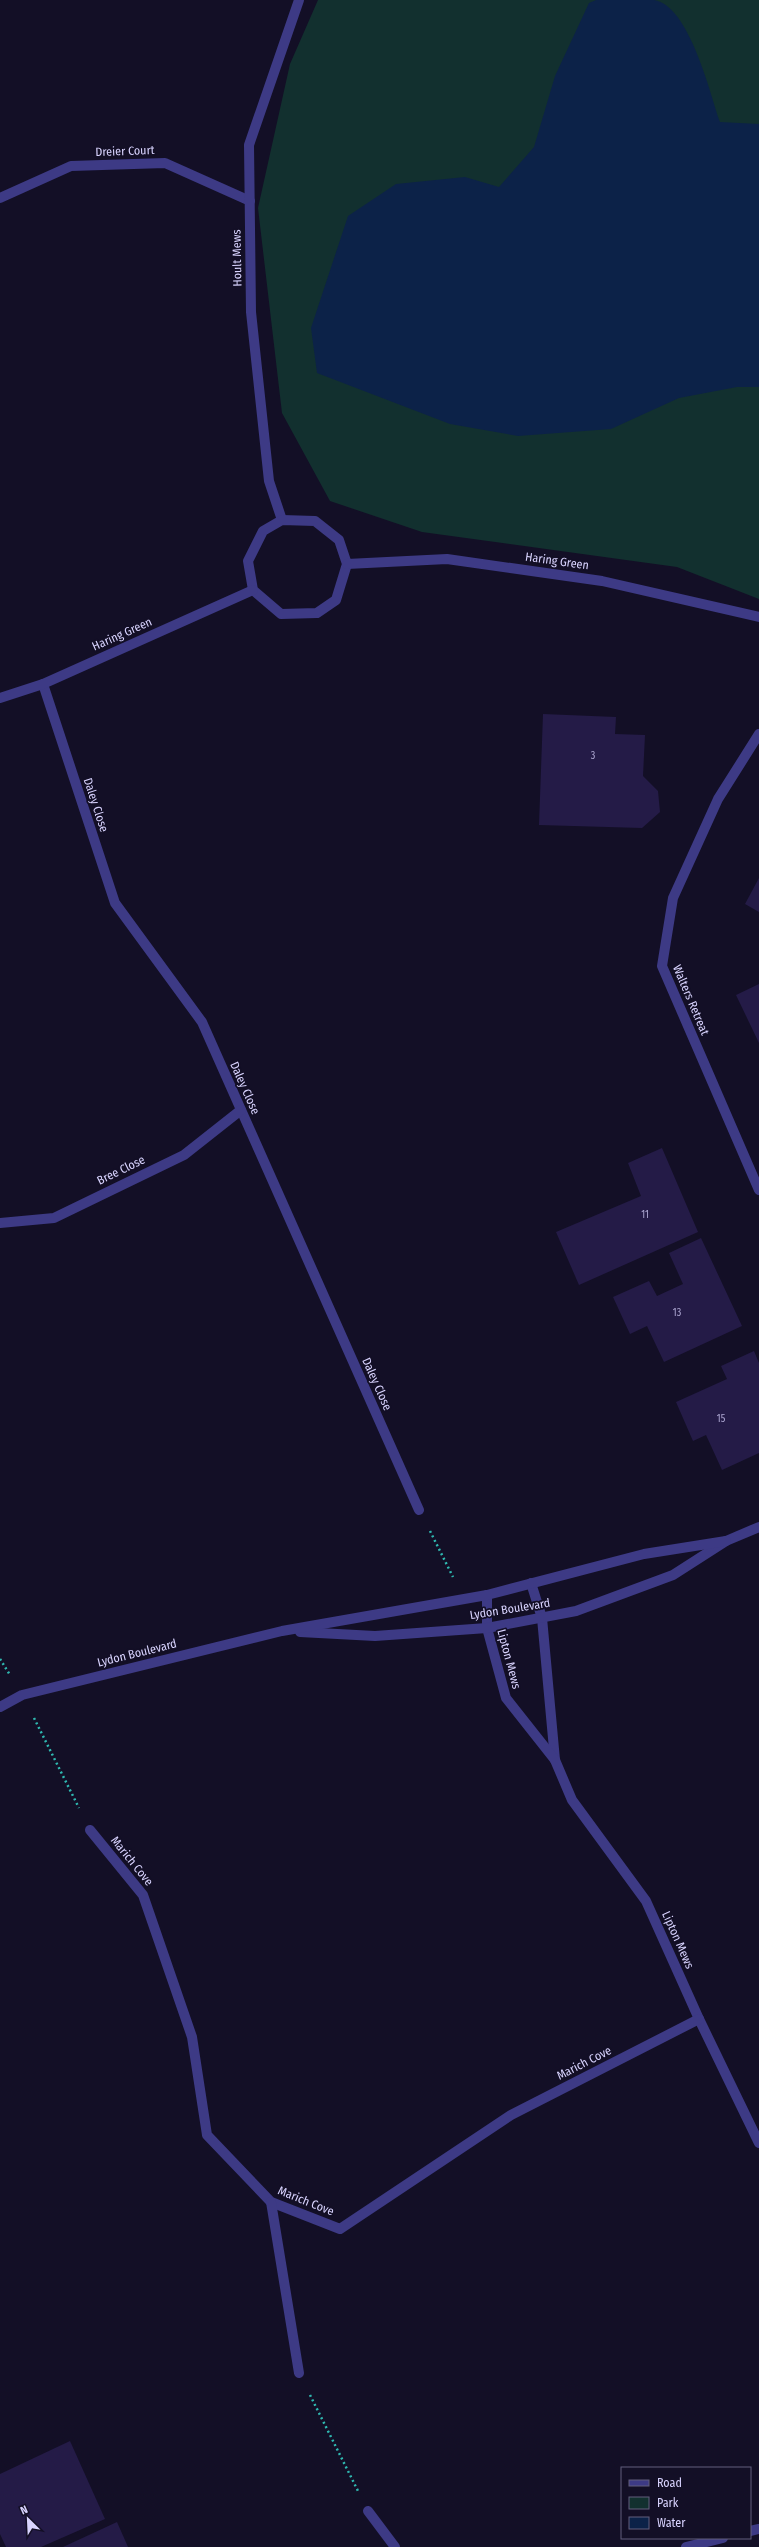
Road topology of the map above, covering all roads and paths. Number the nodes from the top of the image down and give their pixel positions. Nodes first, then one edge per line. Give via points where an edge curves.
1 (299, 0) edge
2 (0, 198) edge
3 (250, 201) junction
4 (282, 520) junction
5 (348, 564) junction
6 (253, 590) junction
7 (759, 617) edge
8 (43, 684) junction
9 (0, 698) edge
10 (759, 734) edge
11 (241, 1110) junction
12 (759, 1190) edge
13 (0, 1223) edge
14 (419, 1510) joint
15 (759, 1527) edge
16 (726, 1541) junction
17 (531, 1583) junction
18 (487, 1595) junction
19 (454, 1600) junction
20 (542, 1618) junction
21 (487, 1628) junction
22 (282, 1630) junction
23 (0, 1659) edge
24 (22, 1695) junction
25 (0, 1707) edge
26 (555, 1760) junction
27 (90, 1830) joint
28 (699, 2019) junction
29 (759, 2143) edge
30 (271, 2202) junction
31 (299, 2373) joint
32 (368, 2511) joint
33 (719, 2539) edge
34 (395, 2547) edge
35 (686, 2547) edge

1 - 3 street, Hoult Mews via 249,145
2 - 3 street, Dreier Court via 71,166 165,163
3 - 4 street, Hoult Mews via 251,312 269,481
4 - 5 street via 315,521 339,540
4 - 6 street via 263,532 248,561
5 - 6 street via 336,600 317,614 281,614
5 - 7 street, Haring Green via 448,559 602,581
6 - 8 street, Haring Green
8 - 9 street, Haring Green
8 - 11 street, Daley Close via 115,903 202,1022
10 - 12 street, Walters Retreat via 718,799 673,898 662,966
11 - 13 street, Bree Close via 184,1154 54,1218
11 - 14 street, Daley Close
14 - 19 path via 453,1576
15 - 16 street, Lydon Boulevard
16 - 17 street, Lydon Boulevard via 644,1554
16 - 20 street, Lydon Boulevard via 673,1575 576,1611
17 - 18 street, Lydon Boulevard
17 - 20 street, Lipton Mews
18 - 19 street, Lydon Boulevard
18 - 21 street, Lipton Mews
19 - 22 street, Lydon Boulevard
20 - 21 street, Lydon Boulevard
20 - 26 street, Lipton Mews
21 - 22 street, Lydon Boulevard via 375,1636
21 - 26 street, Lipton Mews via 506,1698
22 - 24 street, Lydon Boulevard
23 - 24 path
24 - 25 street, Lydon Boulevard
24 - 27 path
26 - 28 street, Lipton Mews via 572,1800 646,1901
27 - 30 street, Marich Cove via 144,1895 192,2037 207,2135
28 - 29 street, Lipton Mews
28 - 30 street, Marich Cove via 510,2114 340,2229
30 - 31 street
31 - 32 path
32 - 34 street
33 - 35 street

